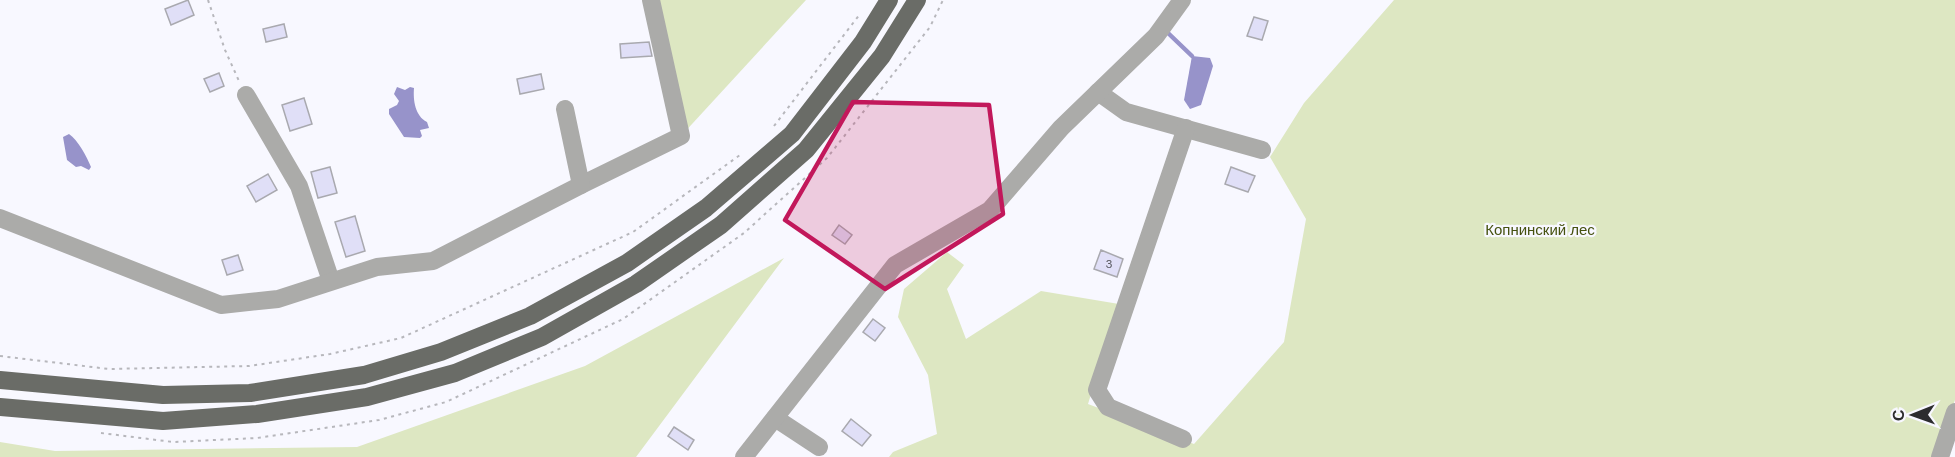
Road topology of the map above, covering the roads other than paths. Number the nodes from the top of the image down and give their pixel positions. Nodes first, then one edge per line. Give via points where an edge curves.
1 (651, 0) edge
2 (889, 0) edge
3 (917, 0) edge
4 (1182, 0) edge
5 (1098, 92) junction
6 (246, 95) road end
7 (565, 109) dead end
8 (1186, 128) junction
9 (1262, 150) dead end
10 (582, 185) junction
11 (0, 218) edge
12 (331, 281) junction
13 (0, 380) edge
14 (0, 407) edge
15 (1955, 412) edge
16 (775, 418) junction
17 (1183, 439) dead end
18 (819, 447) dead end
19 (744, 457) edge
20 (1940, 457) edge

1 - 10 street via 681,136
2 - 13 main road via 863,42 792,134 706,208 653,245 530,316 441,352 364,375 250,393 163,395
3 - 14 main road via 882,56 806,150 721,225 636,284 543,337 455,373 367,397 256,414 163,421
4 - 5 street via 1156,36
5 - 8 street via 1126,112
5 - 16 street via 990,210 896,265
6 - 12 street via 299,186
7 - 10 street
8 - 9 street
8 - 17 street via 1096,390 1108,407
10 - 12 street via 433,261 377,267
11 - 12 street via 221,305 278,299
15 - 20 street
16 - 18 street
16 - 19 street

